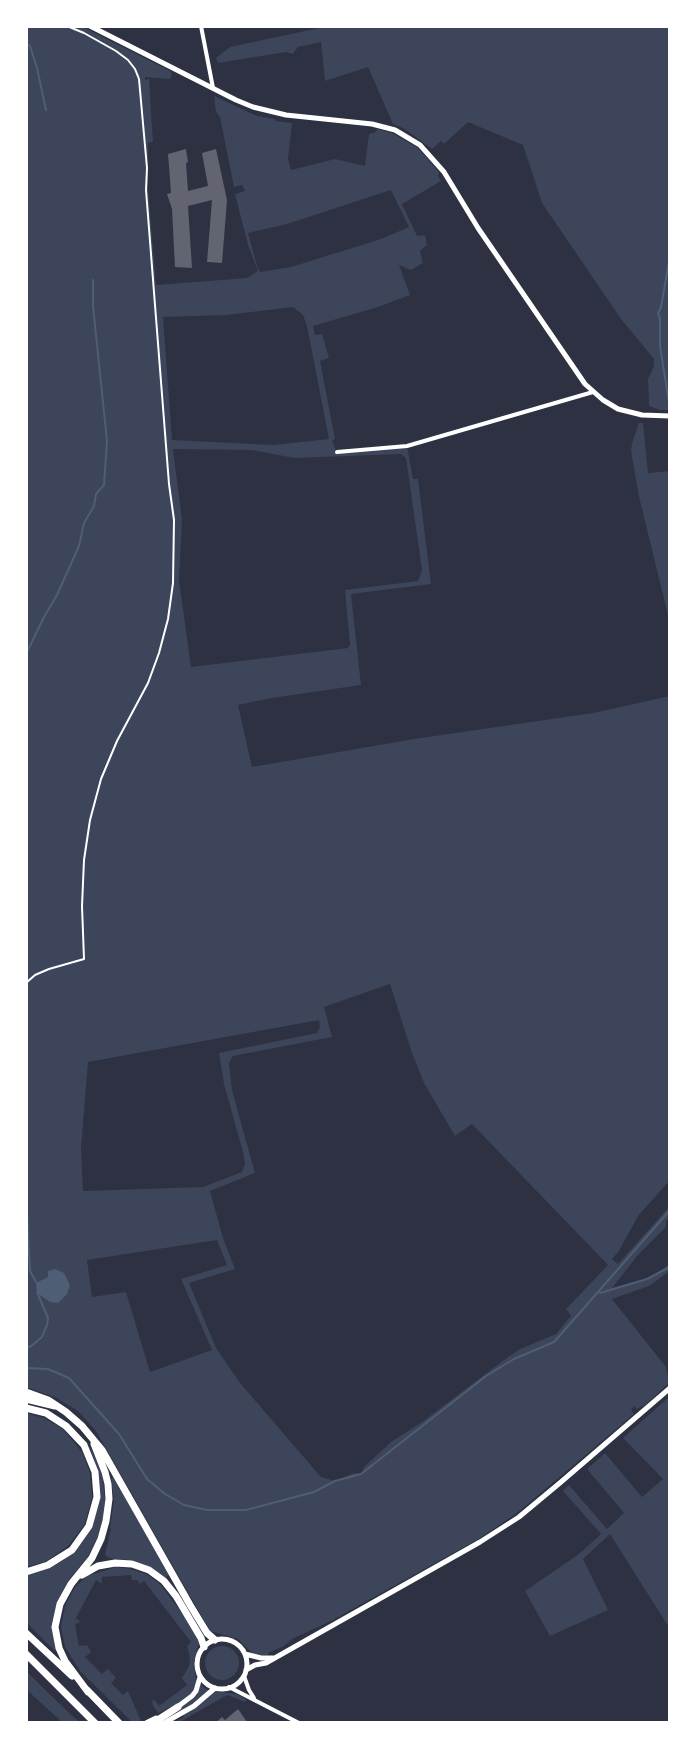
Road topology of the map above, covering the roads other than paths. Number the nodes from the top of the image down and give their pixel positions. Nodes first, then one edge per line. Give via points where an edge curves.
1 (90, 26) edge
2 (201, 26) edge
3 (213, 88) junction
4 (593, 392) junction
5 (670, 416) edge
6 (337, 452) dead end
7 (670, 1388) edge
8 (26, 1392) edge
9 (26, 1399) edge
10 (57, 1406) junction
11 (26, 1408) edge
12 (90, 1435) junction
13 (26, 1572) edge
14 (71, 1584) junction
15 (26, 1633) edge
16 (215, 1640) junction
17 (204, 1647) junction
18 (26, 1654) edge
19 (245, 1654) junction
20 (278, 1657) junction
21 (245, 1673) junction
22 (201, 1676) junction
23 (215, 1687) junction
24 (229, 1687) junction
25 (88, 1692) junction
26 (256, 1700) junction
27 (178, 1707) junction
28 (117, 1721) edge
29 (95, 1723) edge
30 (146, 1723) edge
31 (153, 1723) edge
32 (164, 1723) edge
33 (299, 1723) edge

1 - 3 main road
2 - 3 street
3 - 4 main road via 270,111 395,130 420,145 444,172
4 - 5 main road via 618,409
4 - 6 street via 407,446
7 - 20 main road via 519,1517
8 - 10 highway
9 - 10 highway
10 - 12 highway
11 - 13 highway via 46,1413 84,1445 95,1472 97,1497 89,1526 72,1550
12 - 14 highway via 108,1484 108,1510 97,1548
12 - 16 highway
14 - 17 highway via 98,1566 132,1564 149,1570 176,1596
14 - 25 highway via 60,1604 56,1637 65,1661
15 - 25 highway
16 - 17 main road
16 - 19 main road via 235,1642
17 - 22 main road via 197,1661
18 - 29 highway
19 - 20 main road
19 - 21 main road
20 - 21 main road
21 - 24 main road
21 - 26 street
22 - 23 main road
22 - 27 main road via 196,1691
23 - 24 main road
23 - 32 main road
24 - 26 street
25 - 28 highway
26 - 33 street
27 - 30 main road
27 - 31 highway

